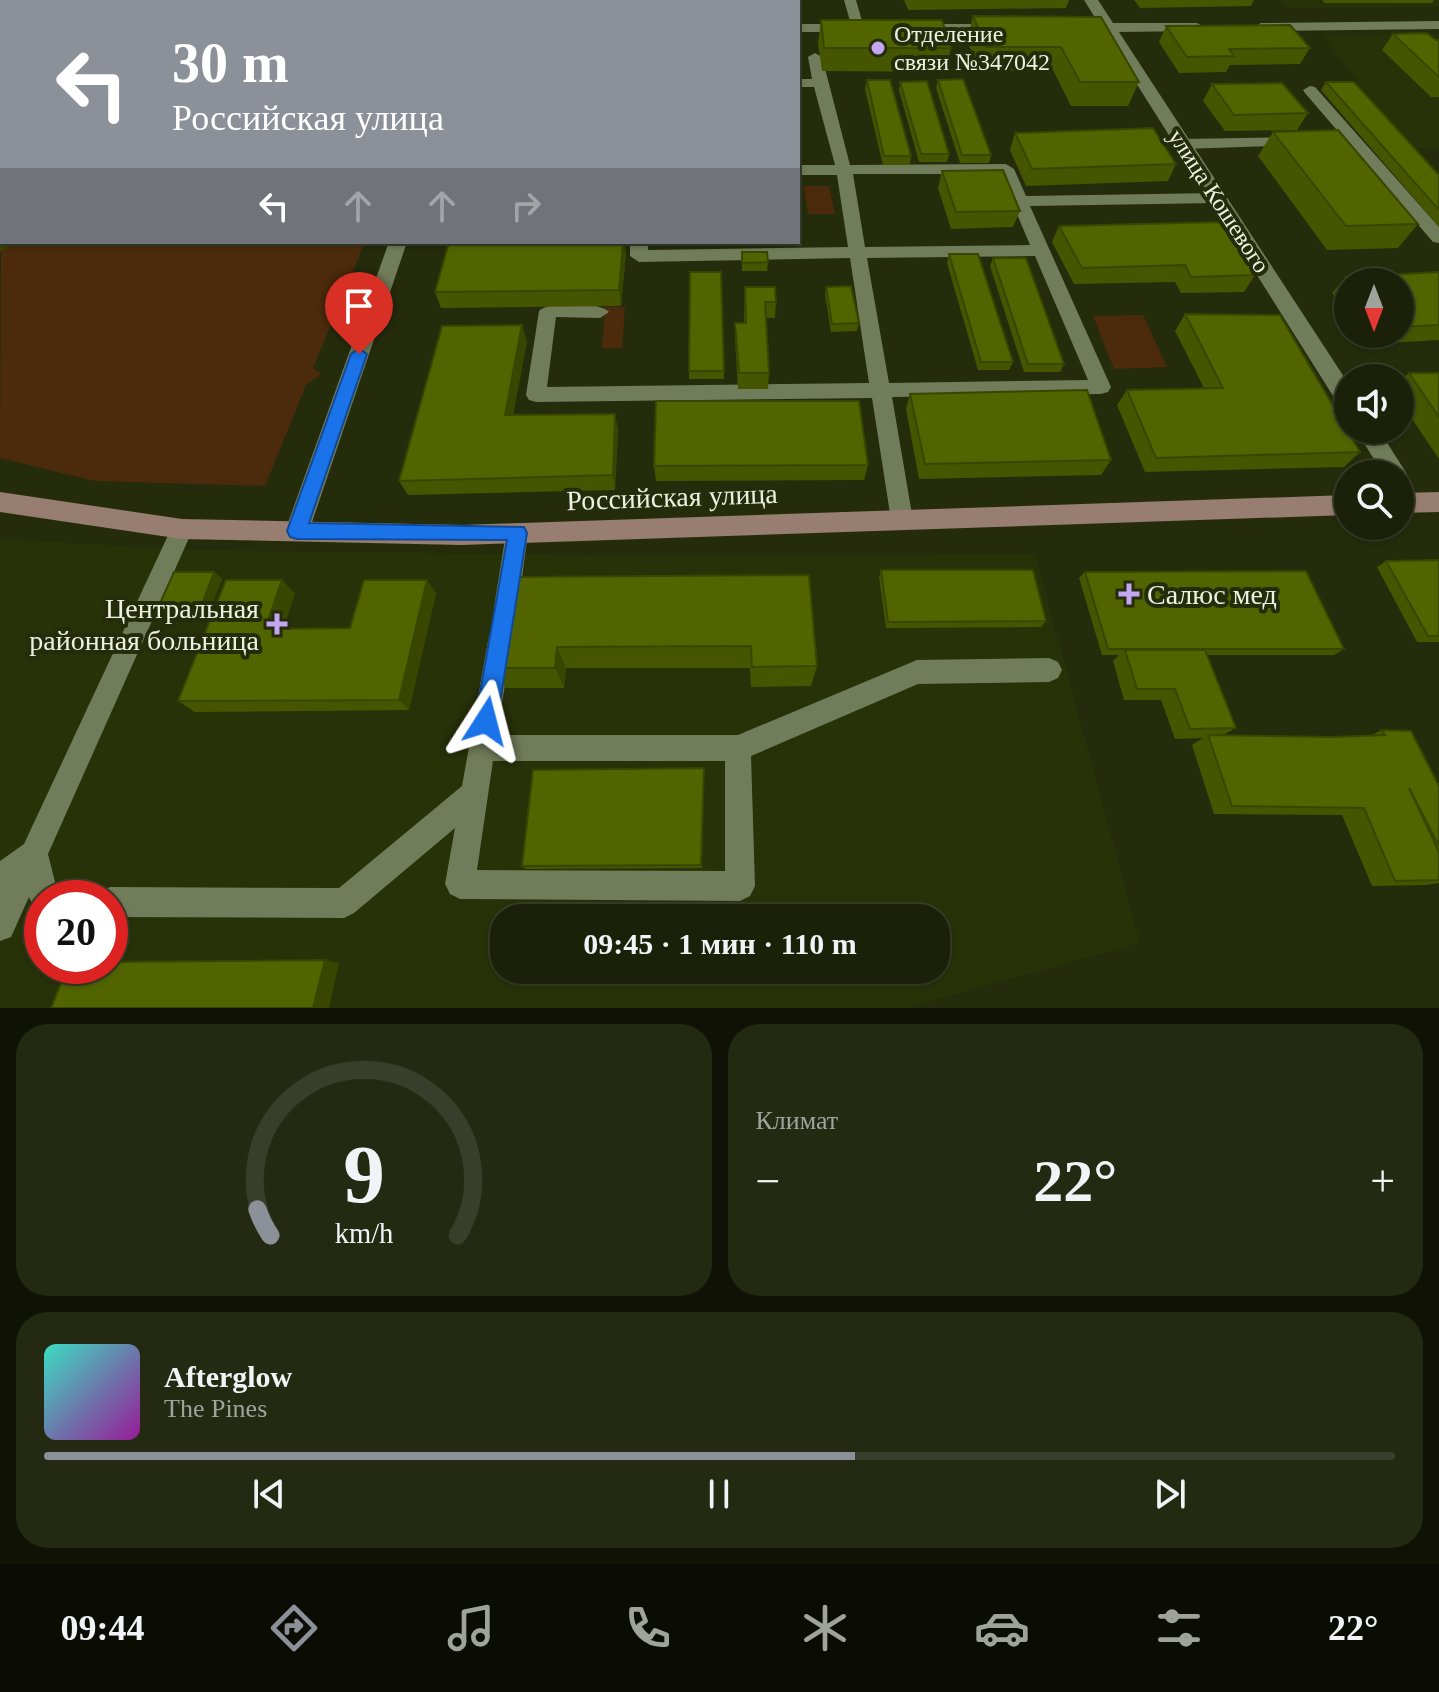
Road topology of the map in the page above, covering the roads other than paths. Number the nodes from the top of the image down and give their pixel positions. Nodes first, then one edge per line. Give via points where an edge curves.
1 (850, 0) edge
2 (1091, 0) edge
3 (1439, 25) edge
4 (1211, 27) edge
5 (1240, 27) edge
6 (800, 28) edge
7 (866, 28) joint
8 (905, 28) edge
9 (1014, 28) edge
10 (1061, 28) edge
11 (1108, 28) junction
12 (815, 57) dead end
13 (800, 83) edge
14 (820, 83) junction
15 (1310, 90) dead end
16 (1311, 142) edge
17 (1182, 144) junction
18 (800, 170) edge
19 (844, 170) junction
20 (1217, 198) junction
21 (1020, 201) junction
22 (1439, 238) edge
23 (397, 244) edge
24 (639, 244) edge
25 (1042, 250) junction
26 (859, 253) junction
27 (600, 312) dead end
28 (1334, 379) edge
29 (879, 391) junction
30 (1414, 498) edge
31 (0, 502) edge
32 (1439, 502) edge
33 (1334, 505) edge
34 (902, 520) junction
35 (182, 529) junction
36 (297, 531) junction
37 (517, 533) junction
38 (1049, 670) dead end
39 (482, 748) junction
40 (738, 748) junction
41 (474, 794) junction
42 (34, 854) junction
43 (0, 878) edge
44 (40, 880) edge
45 (128, 902) edge
46 (0, 926) edge

1 - 7 lane
2 - 11 street, улица Кошевого
3 - 5 street
4 - 11 street
6 - 7 street
8 - 9 street
10 - 11 street
11 - 17 street, улица Кошевого
12 - 14 lane
13 - 14 lane
14 - 19 lane
15 - 22 lane via 1347,141
16 - 17 lane
17 - 20 street, улица Кошевого
18 - 19 lane
19 - 21 lane via 1006,169
19 - 26 lane
20 - 21 lane
20 - 28 street, улица Кошевого
21 - 25 lane
23 - 36 street
24 - 26 lane via 639,256
25 - 26 lane
25 - 29 lane via 1101,387
26 - 29 lane
27 - 29 lane via 548,311 536,395
29 - 34 lane
30 - 32 street
31 - 35 street, Российская улица
33 - 34 street, Российская улица
34 - 37 street, Российская улица
35 - 36 street, Российская улица
35 - 42 lane
36 - 37 street, Российская улица
37 - 39 lane
38 - 40 lane via 917,672
39 - 40 lane
39 - 41 lane
40 - 41 lane via 740,886 460,884
41 - 45 lane via 344,903
42 - 43 lane
42 - 44 lane
42 - 46 lane

